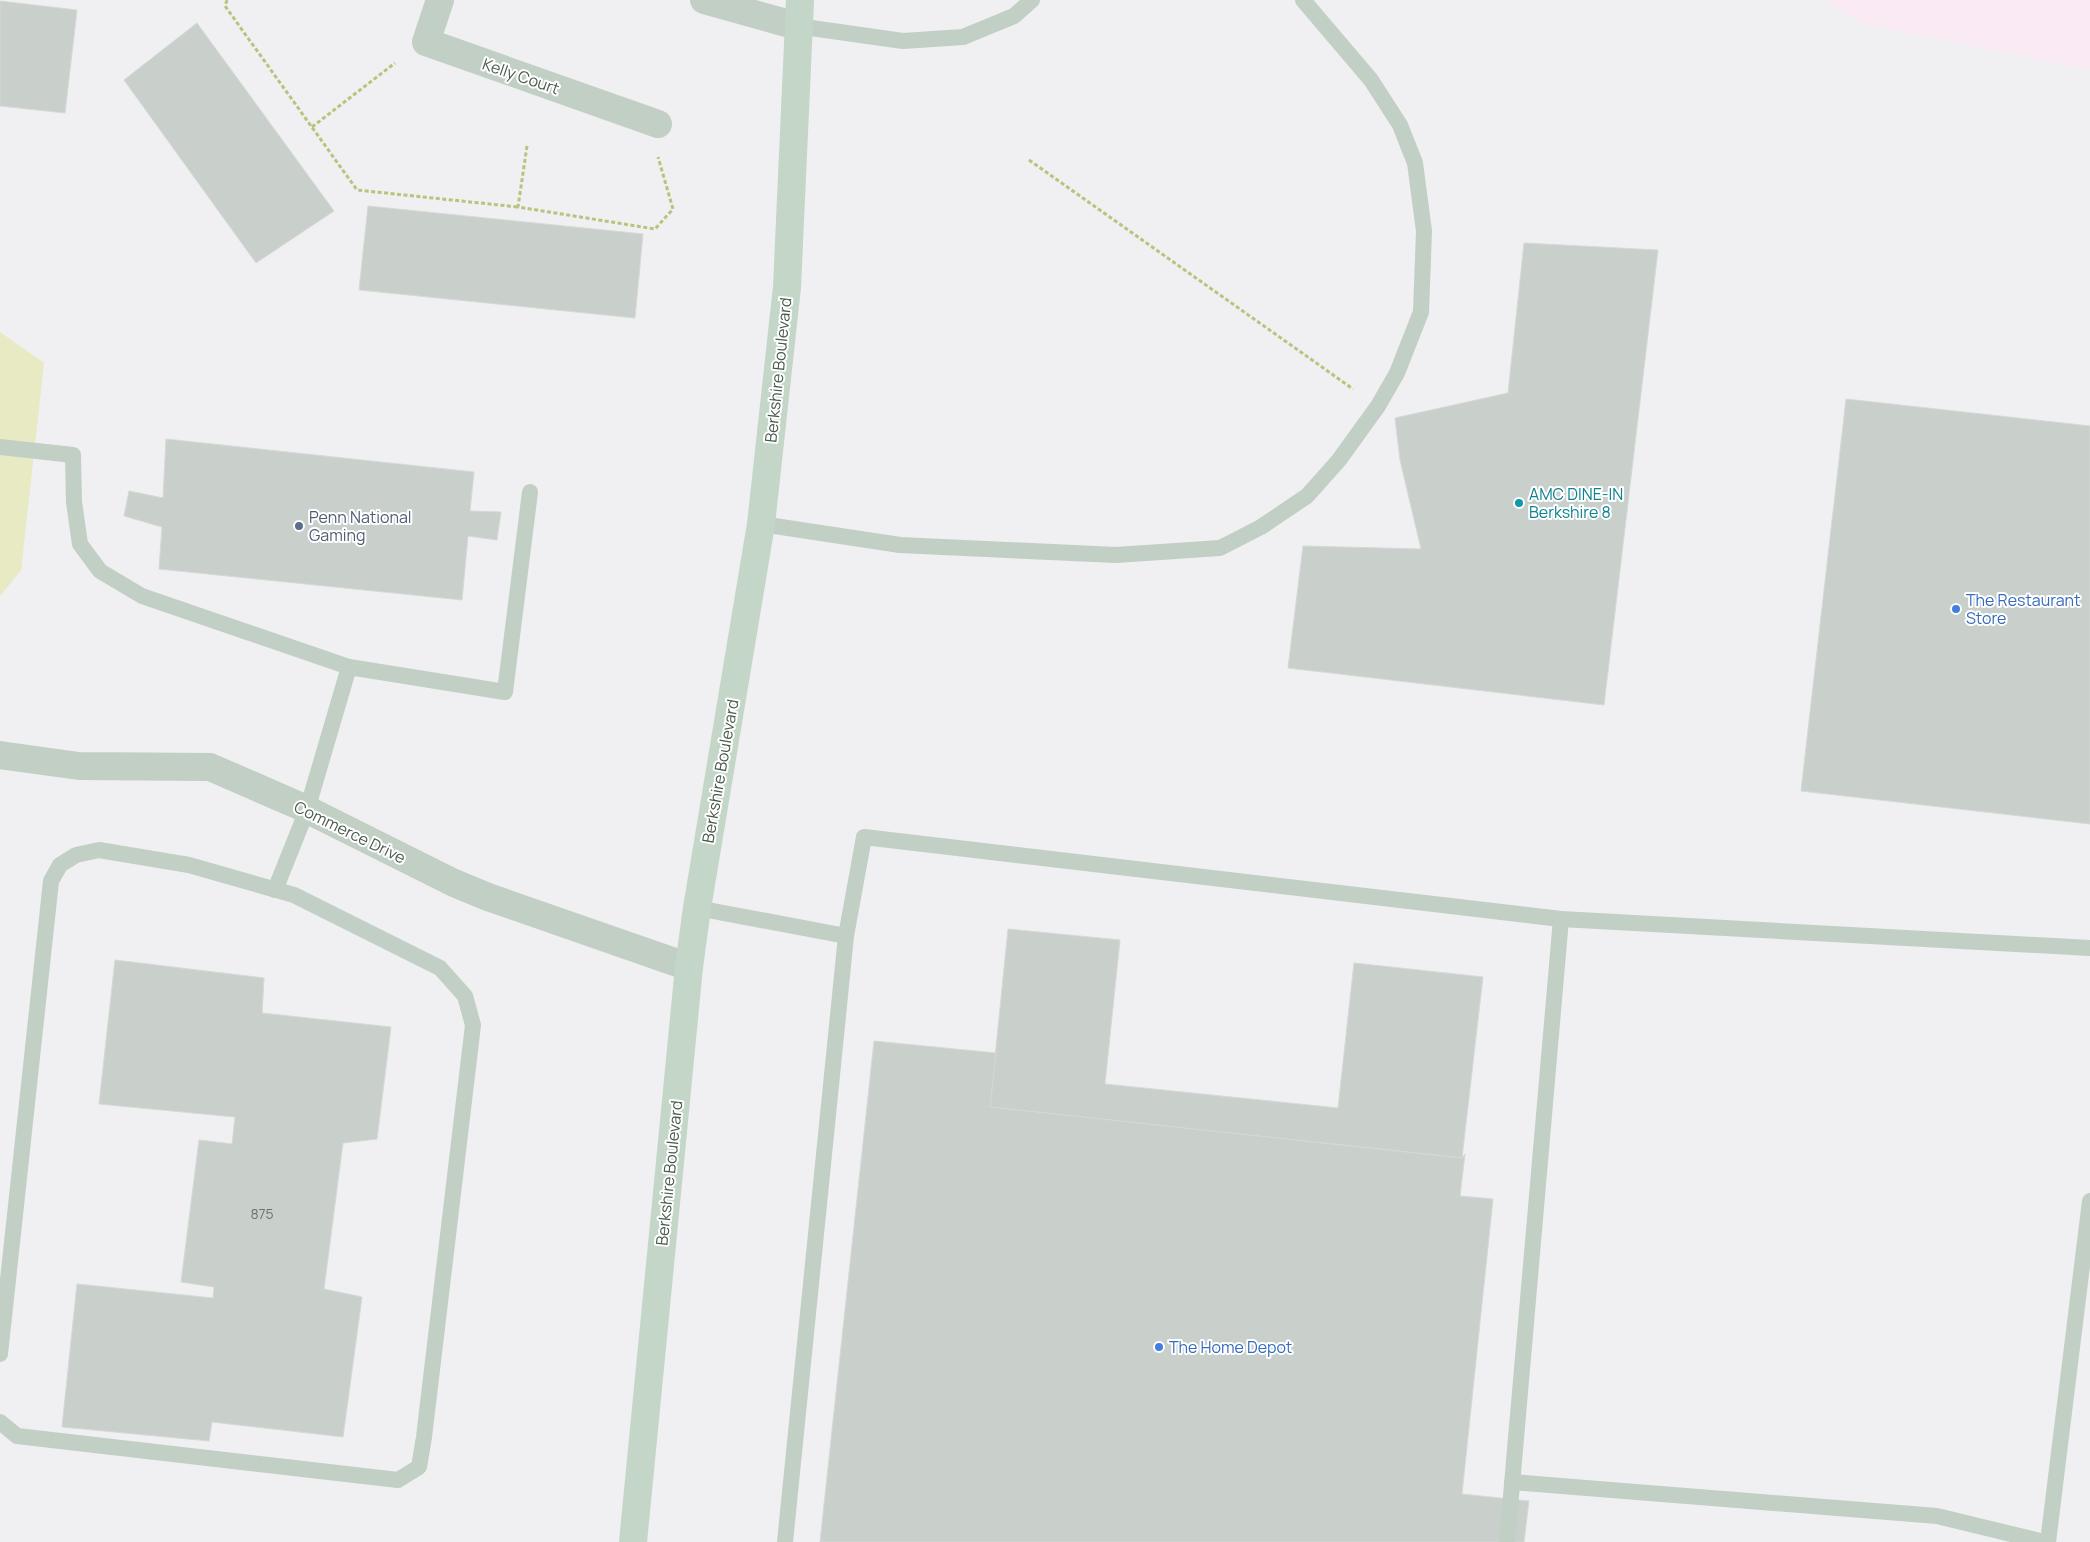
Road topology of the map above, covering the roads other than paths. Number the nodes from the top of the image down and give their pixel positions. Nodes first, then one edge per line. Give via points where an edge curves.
1 (440, 0) edge
2 (704, 0) edge
3 (1032, 0) edge
4 (1303, 0) edge
5 (799, 13) edge
6 (658, 124) dead end
7 (0, 447) edge
8 (530, 492) dead end
9 (761, 524) junction
10 (349, 666) junction
11 (0, 755) edge
12 (308, 810) junction
13 (275, 890) junction
14 (697, 908) junction
15 (1562, 919) junction
16 (846, 936) junction
17 (2090, 948) edge
18 (689, 967) junction
19 (2090, 1201) edge
20 (2082, 1327) edge
21 (0, 1354) edge
22 (0, 1422) edge
23 (1512, 1482) junction
24 (633, 1542) edge
25 (785, 1542) edge
26 (1507, 1542) edge
27 (2046, 1542) edge

1 - 6 street, Kelly Court via 426,42
2 - 5 street
3 - 5 lane via 1014,16 963,37 903,40
4 - 9 lane via 1371,80 1400,124 1415,162 1424,231 1421,312 1397,373 1339,460 1307,496 1261,527 1220,548 1116,555 900,545
5 - 9 main road, Berkshire Boulevard via 787,287
7 - 10 lane via 74,455 74,502 80,544 100,570 142,596
8 - 10 lane via 505,692
9 - 14 main road, Berkshire Boulevard
10 - 12 lane
11 - 12 street, Commerce Drive via 78,766 210,767
12 - 13 lane
12 - 18 street, Commerce Drive via 454,883
13 - 21 lane via 189,865 99,850 76,855 60,865 51,881
13 - 22 lane via 294,895 440,968 465,996 473,1026 419,1467 398,1480 18,1436
14 - 16 lane
14 - 18 main road, Berkshire Boulevard
15 - 16 lane via 864,837
15 - 17 lane
15 - 23 lane
16 - 25 lane
18 - 24 main road, Berkshire Boulevard
19 - 20 lane
20 - 27 lane
23 - 26 lane
23 - 27 lane via 1937,1516

